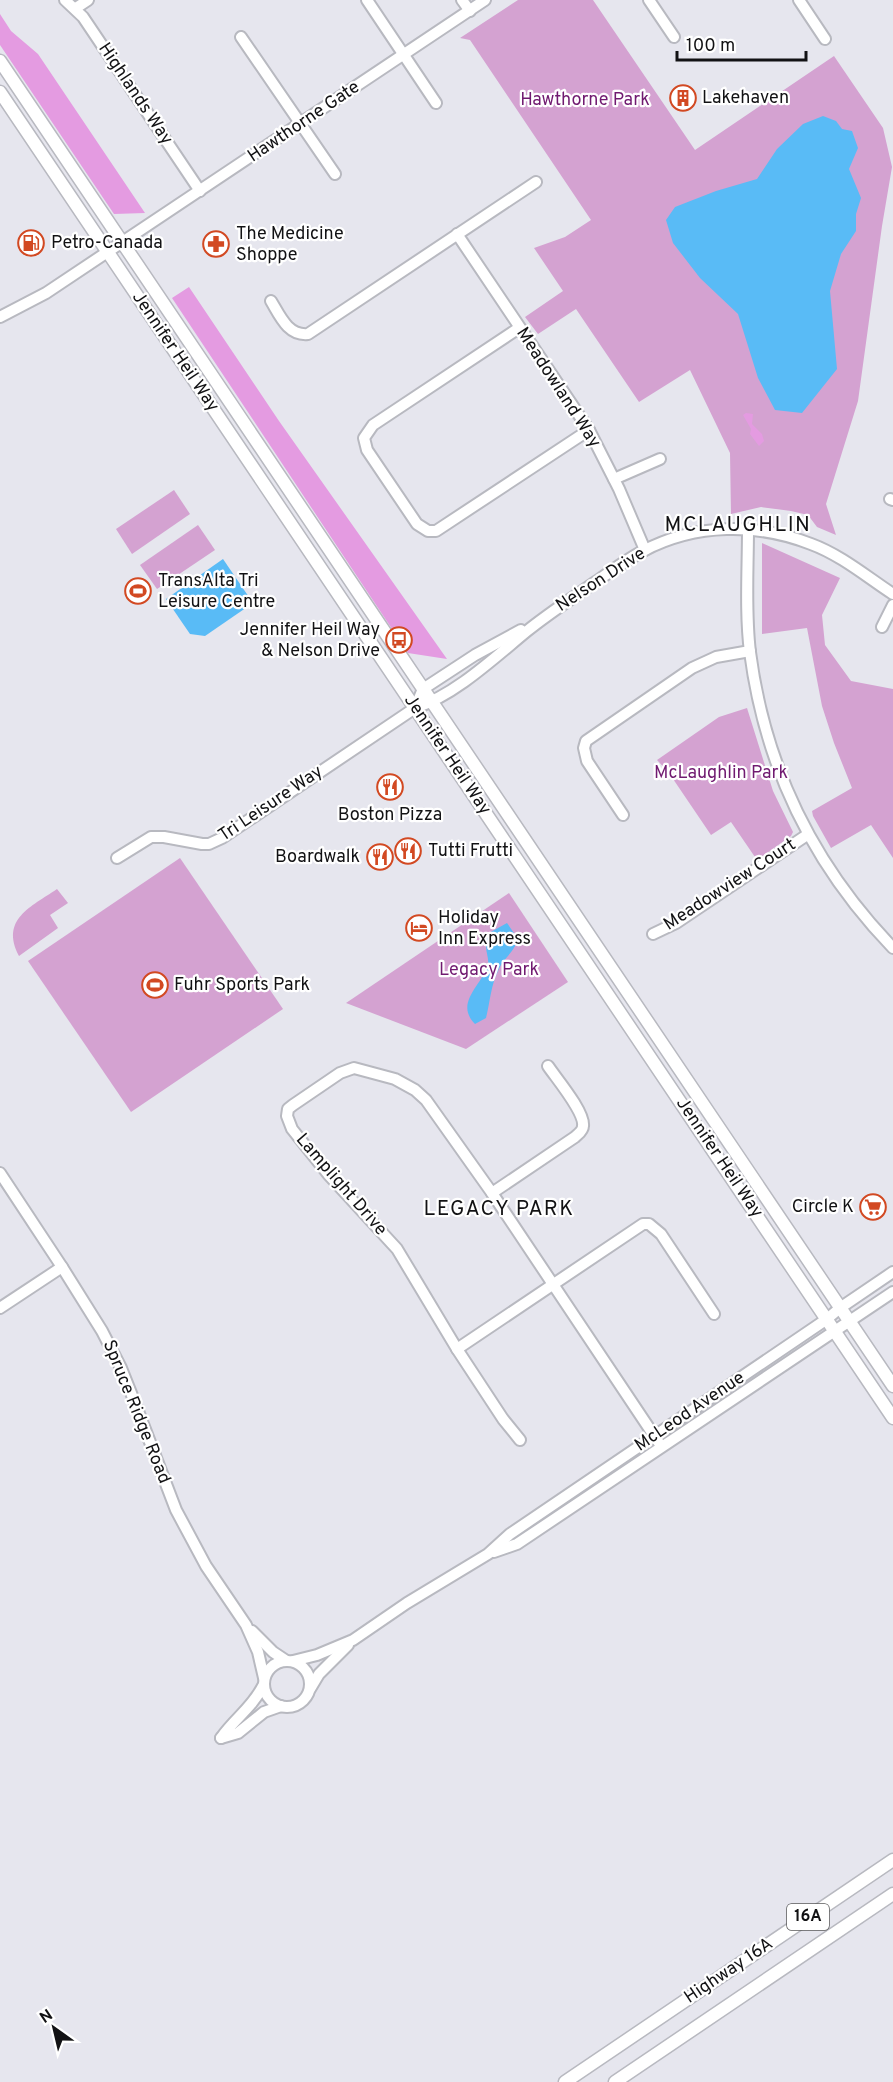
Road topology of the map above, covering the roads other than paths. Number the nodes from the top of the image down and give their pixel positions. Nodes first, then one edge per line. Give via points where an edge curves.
1 (65, 0) edge
2 (88, 0) edge
3 (367, 0) edge
4 (462, 0) edge
5 (485, 0) edge
6 (649, 0) edge
7 (799, 0) edge
8 (76, 8) junction
9 (470, 11) junction
10 (241, 37) dead end
11 (674, 37) dead end
12 (825, 39) dead end
13 (403, 55) junction
14 (0, 61) edge
15 (0, 92) edge
16 (436, 103) dead end
17 (300, 124) junction
18 (335, 174) dead end
19 (536, 182) dead end
20 (200, 191) junction
21 (457, 234) junction
22 (123, 243) junction
23 (108, 253) junction
24 (270, 301) dead end
25 (0, 317) edge
26 (519, 328) junction
27 (588, 430) junction
28 (660, 459) dead end
29 (614, 479) junction
30 (748, 528) junction
31 (645, 550) junction
32 (893, 594) edge
33 (893, 604) edge
34 (544, 617) junction
35 (882, 627) dead end
36 (750, 651) junction
37 (423, 689) junction
38 (432, 702) junction
39 (415, 708) junction
40 (623, 815) dead end
41 (807, 835) junction
42 (117, 858) dead end
43 (653, 934) dead end
44 (893, 948) edge
45 (548, 1066) dead end
46 (0, 1173) edge
47 (492, 1193) junction
48 (62, 1266) junction
49 (893, 1272) edge
50 (553, 1284) junction
51 (893, 1292) edge
52 (0, 1308) edge
53 (840, 1308) junction
54 (714, 1314) dead end
55 (849, 1322) junction
56 (831, 1324) junction
57 (457, 1349) junction
58 (893, 1386) edge
59 (893, 1419) edge
60 (654, 1436) junction
61 (520, 1440) dead end
62 (661, 1446) junction
63 (488, 1554) junction
64 (246, 1625) junction
65 (353, 1640) junction
66 (289, 1661) junction
67 (264, 1682) junction
68 (310, 1690) junction
69 (281, 1706) junction
70 (893, 1860) edge
71 (893, 1894) edge
72 (565, 2082) edge
73 (615, 2082) edge

1 - 8 street, Highlands Way
2 - 8 street
3 - 13 street
4 - 9 street
5 - 9 street, Hawthorne Gate
6 - 11 street
7 - 12 street
8 - 20 street, Highlands Way
9 - 13 street, Hawthorne Gate
10 - 17 street
13 - 16 street
13 - 17 street, Hawthorne Gate
14 - 22 main road, Jennifer Heil Way
15 - 23 main road, Jennifer Heil Way
17 - 18 street
17 - 20 street, Hawthorne Gate
19 - 21 street
20 - 22 street, Hawthorne Gate
21 - 24 street via 308,334 292,331
21 - 26 street, Meadowland Way
22 - 23 street, Hawthorne Gate
22 - 37 main road, Jennifer Heil Way
23 - 25 street, Hawthorne Gate
23 - 39 main road, Jennifer Heil Way
26 - 27 street, Meadowland Way
26 - 27 street via 367,431 367,450 417,524 428,531 443,528
27 - 29 street, Meadowland Way
28 - 29 street
29 - 31 street, Meadowland Way
30 - 31 street, Nelson Drive via 706,531
30 - 32 street, Nelson Drive via 813,545
30 - 36 street
31 - 34 street, Nelson Drive
33 - 35 street
34 - 37 street, Nelson Drive
34 - 38 street, Nelson Drive
36 - 40 street via 716,657 692,668 586,741 587,761
36 - 41 street via 759,707 771,748
37 - 38 main road, Jennifer Heil Way
37 - 39 street
38 - 39 street, Nelson Drive
38 - 53 main road, Jennifer Heil Way
39 - 42 street, Tri Leisure Way via 222,838 209,844 151,837
39 - 56 main road, Jennifer Heil Way
41 - 43 street, Meadowview Court via 676,923
41 - 44 street via 843,891
45 - 47 street via 579,1112 583,1126 580,1133
46 - 48 street, Spruce Ridge Road
47 - 50 street, Lamplight Drive
47 - 57 street, Lamplight Drive via 426,1100 395,1079 354,1068 288,1109 292,1129 397,1249
48 - 52 street
48 - 64 street, Spruce Ridge Road via 121,1368 190,1538
49 - 53 street, McLeod Avenue
50 - 54 street via 639,1226 649,1224 661,1233
50 - 57 street
50 - 60 street, Lamplight Drive
51 - 55 street, McLeod Avenue
53 - 55 main road, Jennifer Heil Way
53 - 56 street, McLeod Avenue
55 - 56 street, McLeod Avenue
55 - 58 main road, Jennifer Heil Way
56 - 59 main road, Jennifer Heil Way
56 - 60 street, McLeod Avenue
56 - 62 street, McLeod Avenue
57 - 61 street, Lamplight Drive
60 - 62 street, Lamplight Drive
60 - 63 street, McLeod Avenue via 510,1534
62 - 63 street, McLeod Avenue via 517,1544
63 - 65 street, McLeod Avenue
64 - 66 street, Spruce Ridge Road via 273,1652
64 - 67 street, Spruce Ridge Road via 258,1652
65 - 66 street, McLeod Avenue via 317,1655
65 - 68 street, McLeod Avenue
66 - 67 street via 273,1664
66 - 68 street via 306,1670
67 - 69 street via 267,1697
67 - 69 street via 256,1701 221,1737 238,1732 264,1712
68 - 69 street via 297,1705
70 - 72 main road, Highway 16A / 16A
71 - 73 main road, Highway 16A / 16A

